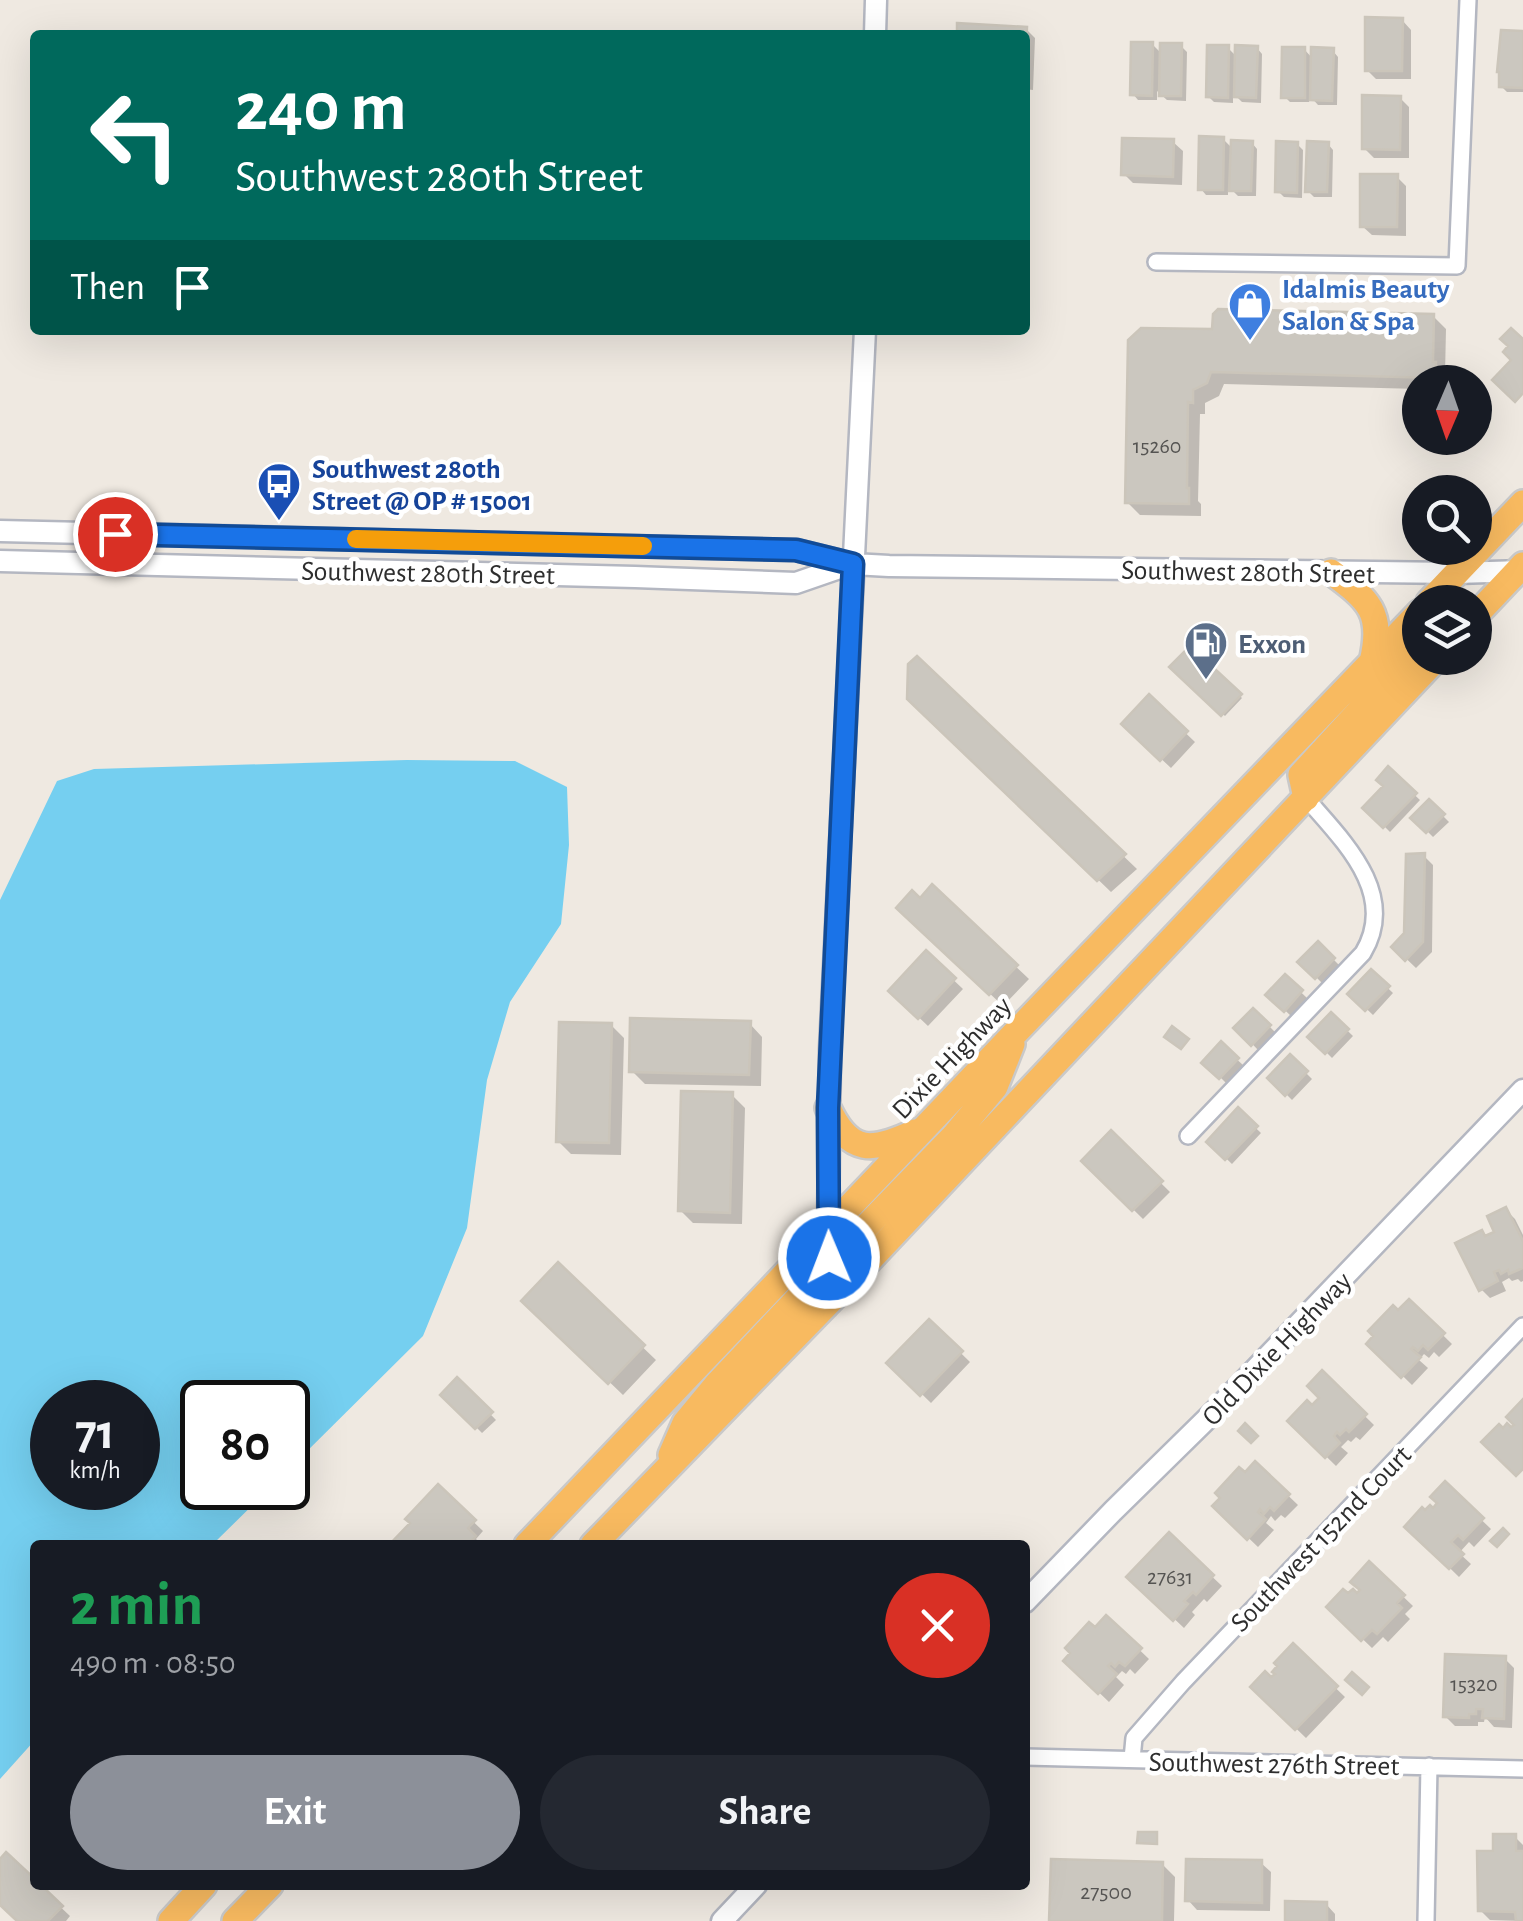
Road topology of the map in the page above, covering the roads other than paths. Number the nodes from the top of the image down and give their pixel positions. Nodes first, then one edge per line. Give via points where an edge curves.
1 (876, 0) edge
2 (1468, 0) edge
3 (875, 30) edge
4 (1156, 262) dead end
5 (864, 335) edge
6 (1523, 503) edge
7 (0, 531) edge
8 (268, 537) junction
9 (463, 542) junction
10 (1523, 542) edge
11 (636, 546) junction
12 (0, 561) edge
13 (853, 564) junction
14 (267, 568) junction
15 (1521, 569) edge
16 (1330, 572) junction
17 (461, 574) junction
18 (1456, 574) junction
19 (635, 576) junction
20 (1445, 585) edge
21 (1453, 585) edge
22 (1492, 599) edge
23 (1402, 631) edge
24 (1372, 662) junction
25 (1402, 665) edge
26 (1420, 675) edge
27 (1306, 798) junction
28 (1018, 1030) junction
29 (1523, 1090) edge
30 (828, 1108) junction
31 (924, 1128) junction
32 (1188, 1136) dead end
33 (828, 1228) junction
34 (861, 1269) junction
35 (1523, 1326) edge
36 (666, 1469) junction
37 (532, 1540) edge
38 (598, 1540) edge
39 (1030, 1597) edge
40 (1030, 1757) edge
41 (1132, 1759) junction
42 (1430, 1766) junction
43 (1523, 1769) edge
44 (248, 1890) edge
45 (265, 1890) edge
46 (751, 1890) edge
47 (232, 1921) edge
48 (722, 1921) edge
49 (1426, 1921) edge

1 - 3 street
2 - 4 street via 1457,266
5 - 13 street
6 - 18 highway
7 - 8 street, Southwest 280th Street
8 - 9 street, Southwest 280th Street
8 - 14 street
9 - 11 street, Southwest 280th Street
9 - 17 street
10 - 15 highway
11 - 13 street, Southwest 280th Street via 796,550
11 - 19 street
12 - 14 street, Southwest 280th Street
13 - 16 street, Southwest 280th Street
13 - 19 street, Southwest 280th Street via 796,583
13 - 30 street
14 - 17 street, Southwest 280th Street
15 - 18 street, Southwest 280th Street
15 - 22 highway
16 - 18 street, Southwest 280th Street
16 - 24 highway via 1371,608 1377,632
17 - 19 street, Southwest 280th Street
18 - 20 highway
18 - 21 highway
23 - 24 highway, Dixie Highway
24 - 28 highway, Dixie Highway
25 - 27 highway via 1301,775
26 - 27 highway
27 - 32 street via 1366,874 1374,917 1369,943
27 - 34 highway
28 - 31 highway, Dixie Highway
28 - 34 highway via 996,1088 860,1233 852,1247
29 - 39 street, Old Dixie Highway
30 - 31 highway via 838,1128 860,1144 886,1145
30 - 33 street
31 - 33 highway, Dixie Highway
33 - 36 highway via 825,1270 685,1422
33 - 37 highway, Dixie Highway
34 - 36 highway
35 - 41 street, Southwest 152nd Court via 1183,1682 1134,1738
36 - 38 highway
40 - 41 street, Southwest 276th Street
41 - 42 street, Southwest 276th Street
42 - 43 street, Southwest 276th Street
42 - 49 street
44 - 47 highway
45 - 47 highway
46 - 48 street

